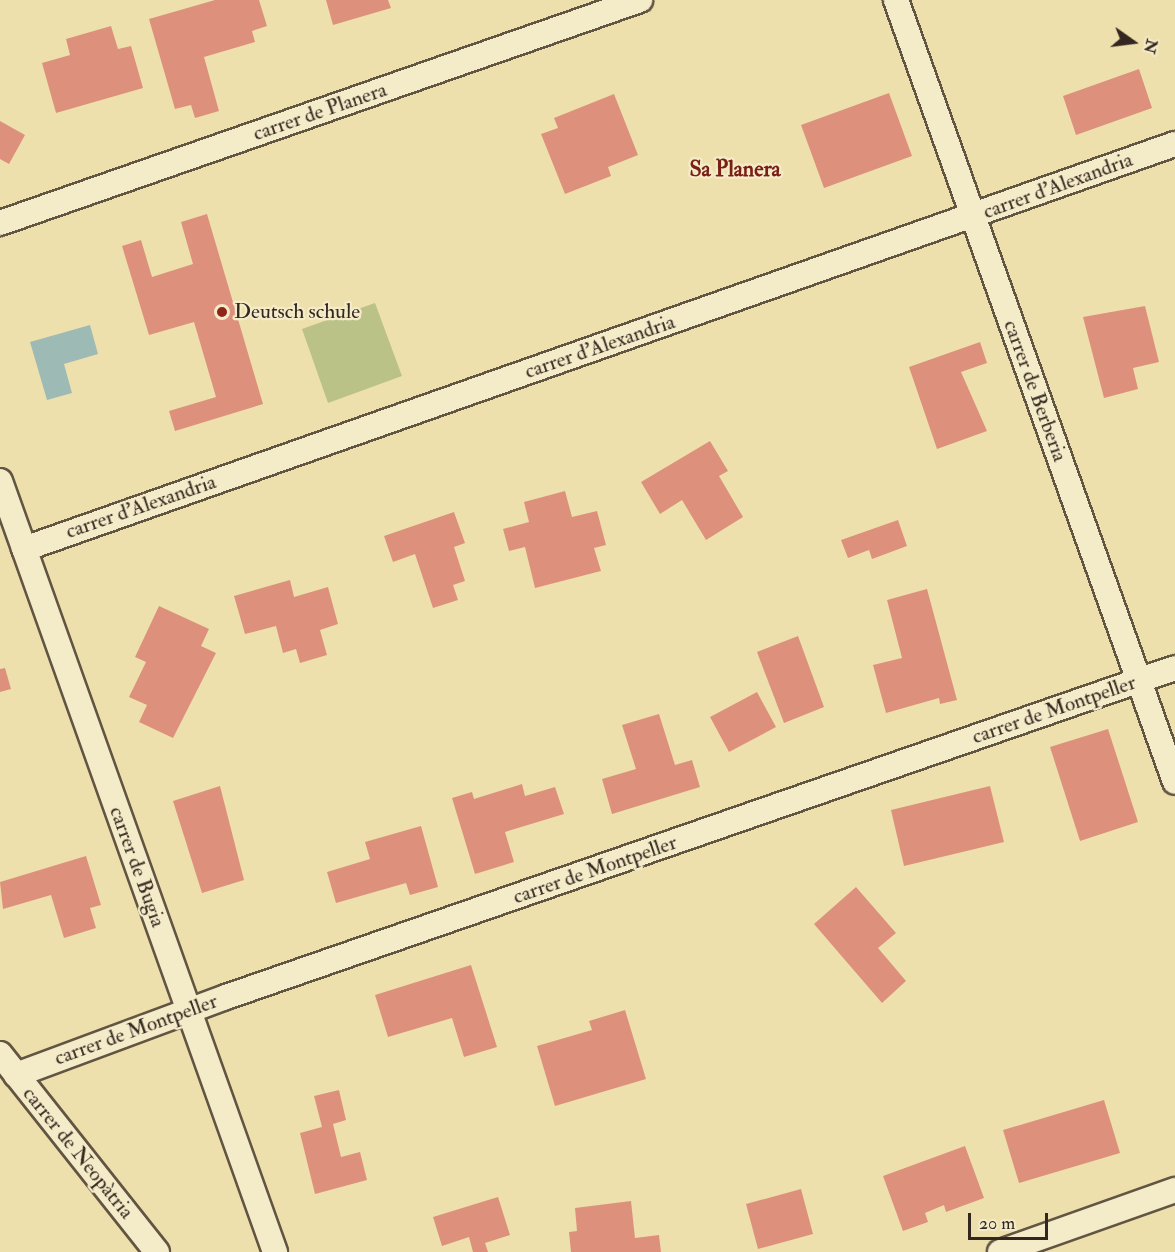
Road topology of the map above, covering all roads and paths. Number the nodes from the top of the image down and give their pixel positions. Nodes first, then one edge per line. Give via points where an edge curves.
1 (640, 0) edge
2 (896, 0) edge
3 (1175, 144) edge
4 (973, 216) junction
5 (0, 223) edge
6 (0, 482) edge
7 (24, 549) junction
8 (1175, 668) edge
9 (1139, 681) junction
10 (1175, 782) edge
11 (189, 1010) junction
12 (0, 1054) edge
13 (16, 1075) junction
14 (1175, 1190) edge
15 (157, 1252) edge
16 (275, 1252) edge
17 (1000, 1252) edge

1 - 5 street, carrer de Planera
2 - 4 street, carrer de Berberia
3 - 4 street, carrer d'Alexandria
4 - 7 street, carrer d'Alexandria
4 - 9 street, carrer de Berberia
6 - 7 street, carrer de Bugia
7 - 11 street, carrer de Bugia
8 - 9 street, carrer de Montpeller
9 - 10 street, carrer de Berberia
9 - 11 street, carrer de Montpeller
11 - 13 street, carrer de Montpeller
11 - 16 street, carrer de Bugia
12 - 13 street, carrer de Neopàtria
13 - 15 street, carrer de Neopàtria
14 - 17 street

